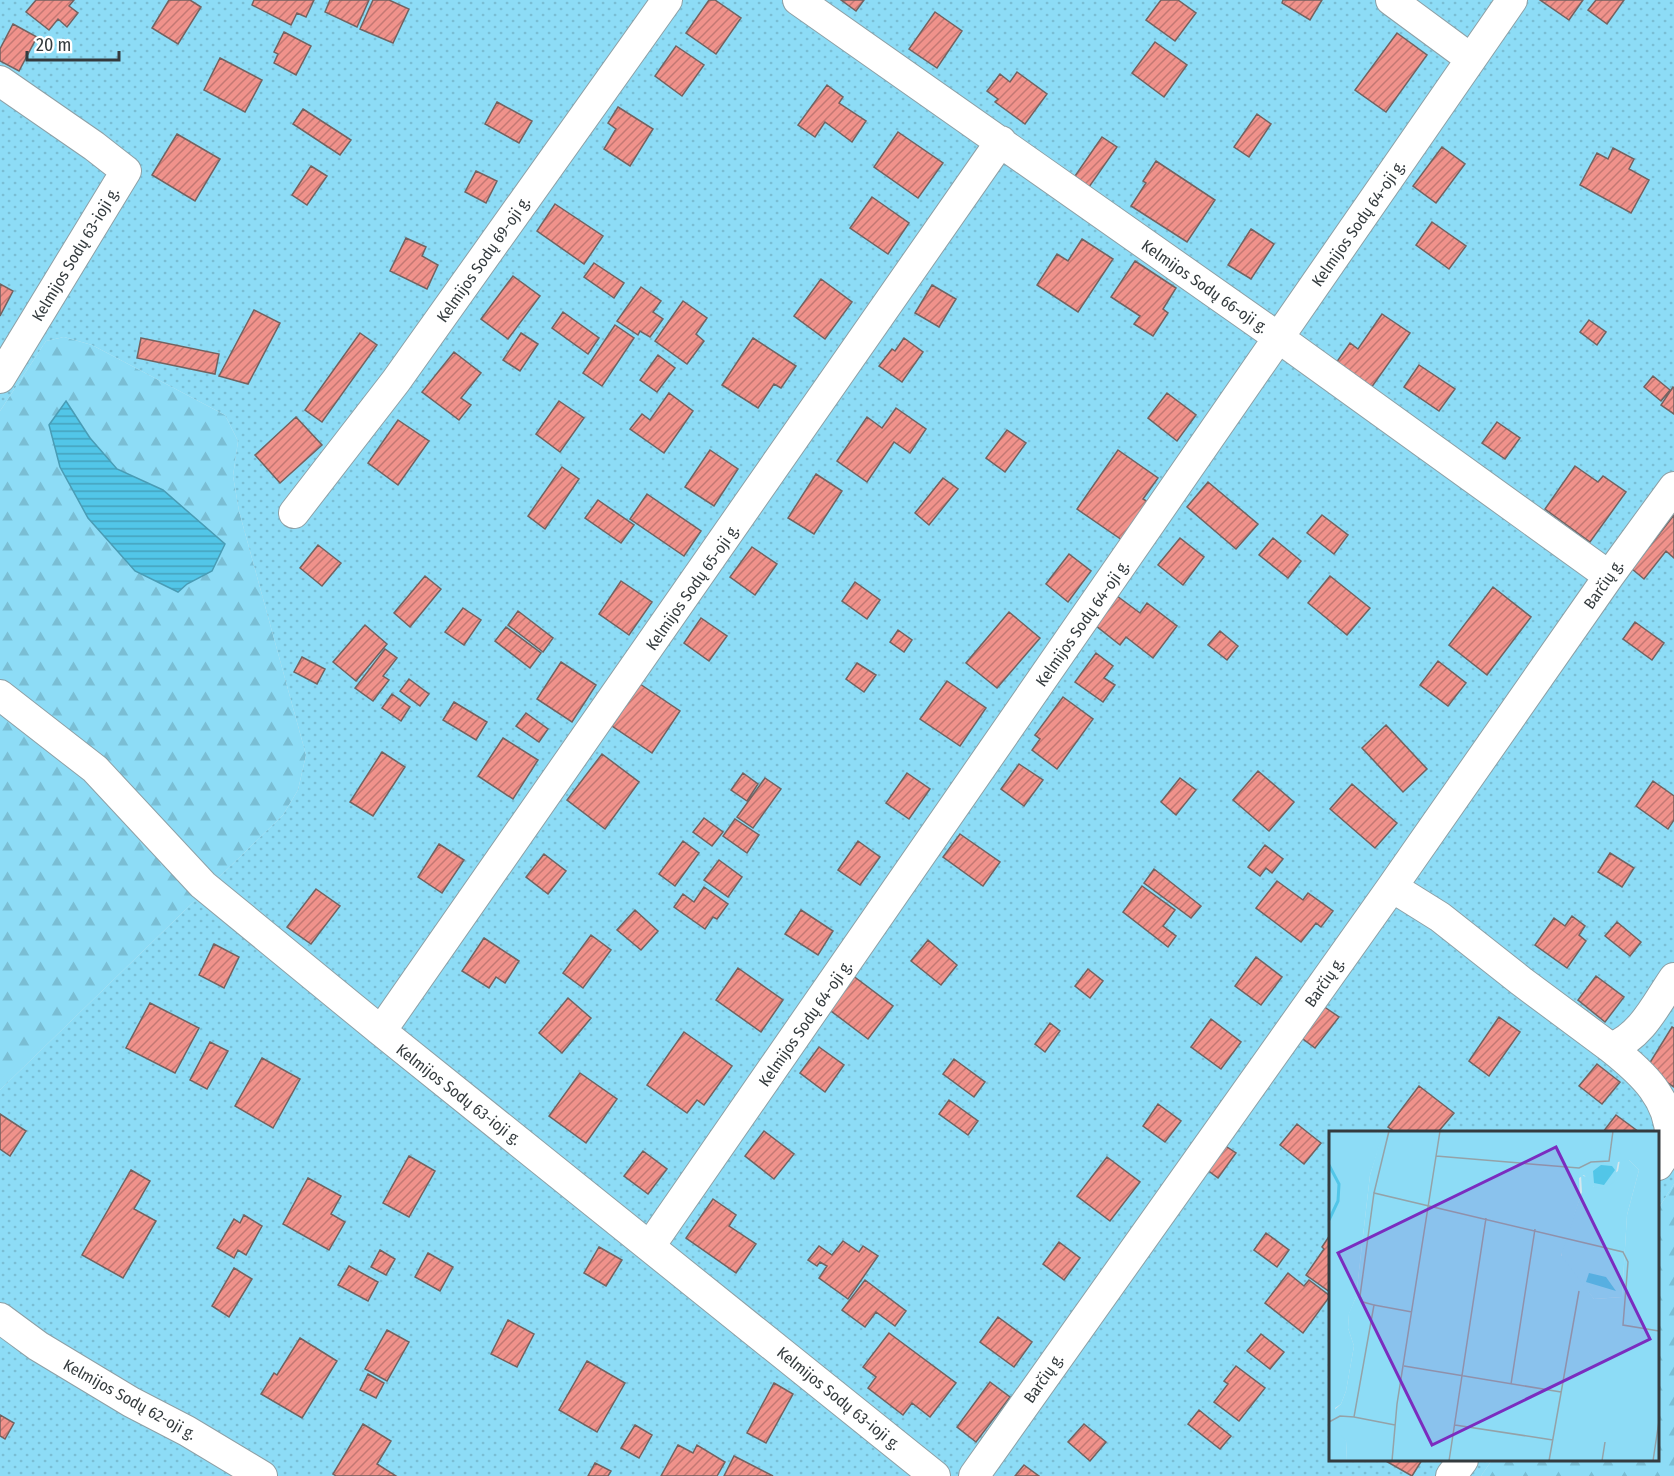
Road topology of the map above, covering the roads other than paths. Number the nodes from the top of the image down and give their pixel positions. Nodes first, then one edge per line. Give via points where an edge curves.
1 (666, 0) edge
2 (798, 0) edge
3 (1391, 0) edge
4 (1512, 0) edge
5 (1471, 59) junction
6 (0, 81) edge
7 (1001, 141) junction
8 (1279, 338) junction
9 (0, 378) edge
10 (1674, 487) edge
11 (294, 513) dead end
12 (1609, 576) junction
13 (0, 695) edge
14 (1392, 887) junction
15 (1674, 978) edge
16 (381, 1031) junction
17 (1611, 1048) junction
18 (1659, 1163) edge
19 (651, 1246) junction
20 (0, 1318) edge
21 (1461, 1461) edge
22 (262, 1476) edge
23 (935, 1476) edge
24 (974, 1476) edge
25 (1451, 1476) edge

1 - 11 street, Kelmijos Sodų 69-oji g. via 396,381
2 - 7 street, Kelmijos Sodų 66-oji g.
3 - 5 street
4 - 5 street, Kelmijos Sodų 64-oji g.
5 - 8 street, Kelmijos Sodų 64-oji g.
6 - 9 street, Kelmijos Sodų 63-ioji g. via 126,171
7 - 8 street, Kelmijos Sodų 66-oji g.
7 - 16 street, Kelmijos Sodų 65-oji g.
8 - 12 street, Kelmijos Sodų 66-oji g.
8 - 19 street, Kelmijos Sodų 64-oji g.
10 - 12 street, Barčių g.
12 - 14 street, Barčių g.
13 - 16 street, Kelmijos Sodų 63-ioji g. via 95,769 203,885
14 - 17 street via 1440,917
14 - 24 street, Barčių g.
15 - 17 street via 1640,1029
16 - 19 street, Kelmijos Sodų 63-ioji g.
17 - 18 street via 1647,1077 1665,1096 1673,1112 1670,1146
19 - 23 street, Kelmijos Sodų 63-ioji g.
20 - 22 street, Kelmijos Sodų 62-oji g. via 94,1380
21 - 25 street

